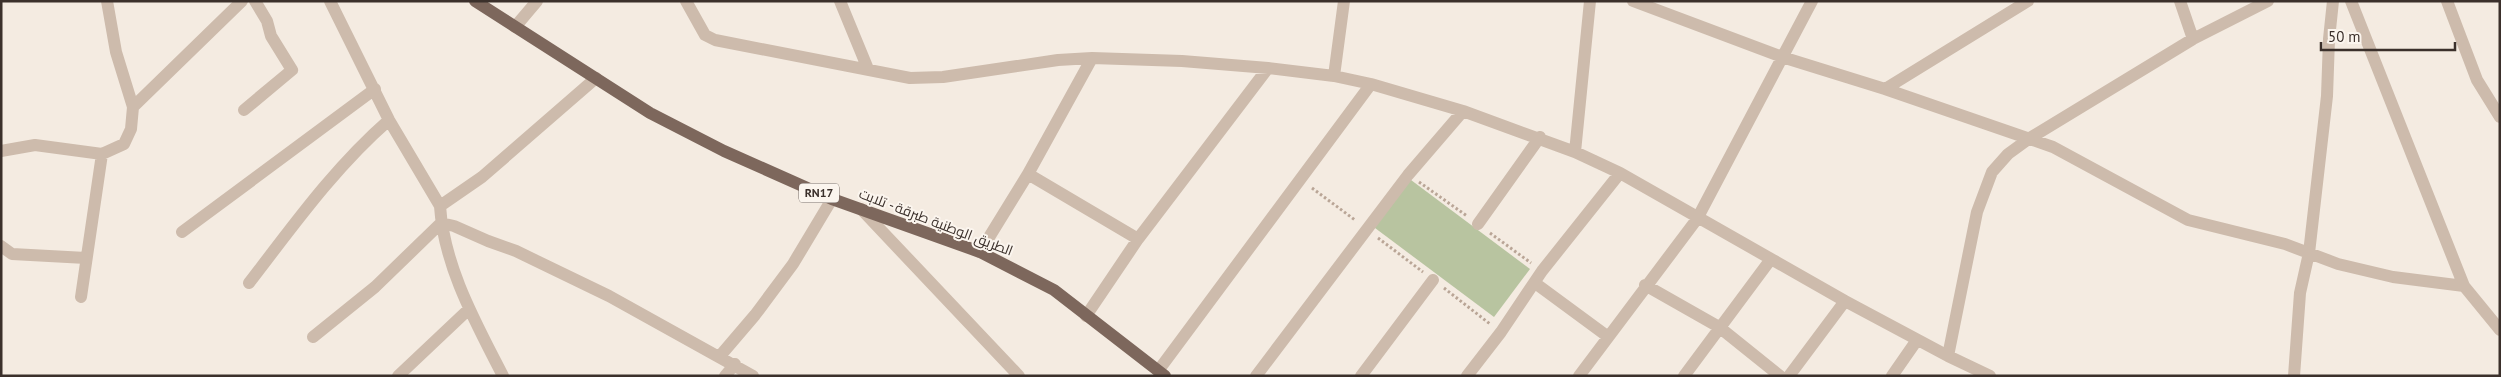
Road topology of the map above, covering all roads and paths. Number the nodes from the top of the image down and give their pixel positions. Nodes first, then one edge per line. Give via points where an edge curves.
1 (108, 1) edge
2 (242, 1) edge
3 (254, 1) edge
4 (330, 1) edge
5 (475, 1) edge
6 (537, 1) edge
7 (686, 1) edge
8 (840, 1) edge
9 (1344, 1) edge
10 (1590, 1) edge
11 (1633, 1) edge
12 (1812, 1) edge
13 (2028, 1) edge
14 (2180, 1) edge
15 (2268, 1) edge
16 (2333, 1) edge
17 (2351, 1) edge
18 (2447, 1) edge
19 (515, 27) junction
20 (2193, 39) junction
21 (1782, 57) junction
22 (1092, 58) junction
23 (1268, 68) junction
24 (868, 69) junction
25 (1334, 76) junction
26 (596, 78) junction
27 (1371, 84) junction
28 (375, 89) junction
29 (1885, 89) junction
30 (133, 107) junction
31 (244, 110) dead end
32 (1463, 110) junction
33 (2500, 117) edge
34 (388, 120) junction
35 (1540, 137) junction
36 (2030, 138) junction
37 (1, 151) edge
38 (1576, 152) junction
39 (102, 154) junction
40 (1620, 173) junction
41 (1028, 174) junction
42 (1301, 180) junction
43 (832, 199) junction
44 (440, 206) junction
45 (860, 208) junction
46 (1697, 218) junction
47 (441, 223) junction
48 (1478, 224) dead end
49 (1367, 229) junction
50 (182, 232) dead end
51 (1138, 239) junction
52 (1, 246) edge
53 (980, 252) junction
54 (2309, 253) junction
55 (86, 258) junction
56 (1771, 259) junction
57 (1433, 280) junction
58 (250, 283) dead end
59 (1535, 283) junction
60 (1646, 285) junction
61 (2464, 286) junction
62 (81, 298) dead end
63 (1845, 301) junction
64 (469, 309) junction
65 (1086, 316) junction
66 (1719, 327) junction
67 (2500, 330) edge
68 (1501, 332) junction
69 (1608, 336) junction
70 (313, 337) dead end
71 (1917, 340) junction
72 (720, 356) junction
73 (1948, 356) junction
74 (735, 364) junction
75 (1161, 373) edge
76 (398, 376) edge
77 (503, 376) edge
78 (725, 376) edge
79 (753, 376) edge
80 (1019, 376) edge
81 (1256, 376) edge
82 (1361, 376) edge
83 (1467, 376) edge
84 (1579, 376) edge
85 (1684, 376) edge
86 (1780, 376) edge
87 (1789, 376) edge
88 (1892, 376) edge
89 (1990, 376) edge
90 (2294, 376) edge

1 - 30 street via 116,52
2 - 30 street
3 - 31 street via 292,70
4 - 28 street
5 - 19 main road, الطريق الوطنية طبرقة - تلابت / RN17
6 - 19 street
7 - 24 street via 705,35 716,40
8 - 24 street
9 - 25 street
10 - 38 street
11 - 21 street
12 - 21 street
13 - 29 street
14 - 20 street
15 - 20 street
16 - 54 street via 2327,96
17 - 61 street
18 - 33 street via 2477,80
19 - 26 main road, الطريق الوطنية طبرقة - تلابت / RN17
20 - 36 street
21 - 29 street
21 - 46 street
22 - 23 street
22 - 24 street via 943,77 910,78
22 - 41 street
23 - 25 street
23 - 51 street
25 - 27 street
26 - 43 main road, الطريق الوطنية طبرقة - تلابت / RN17 via 650,113 724,151
26 - 44 street via 482,177
27 - 32 street
27 - 42 street
28 - 34 street
28 - 50 street
29 - 36 street
30 - 39 street via 124,144
32 - 35 street
32 - 49 street
34 - 44 street
34 - 58 street via 359,146 322,188
35 - 38 street
35 - 48 street
36 - 54 street via 2052,146 2188,220
36 - 73 street via 2008,154 1992,172 1977,212
37 - 39 street via 35,145
38 - 40 street
39 - 55 street
40 - 46 street
40 - 59 street
41 - 51 street
41 - 53 street
42 - 49 path
42 - 75 street
43 - 45 main road, الطريق الوطنية طبرقة - تلابت / RN17
43 - 72 street via 793,264
44 - 47 street
45 - 53 main road, الطريق الوطنية طبرقة - تلابت / RN17
45 - 80 street
46 - 56 street
46 - 60 street
47 - 64 street via 451,263
47 - 70 street via 375,286
47 - 72 street via 516,251 609,296
49 - 57 path
49 - 81 street
51 - 65 street
52 - 55 street via 12,254
53 - 65 main road, الطريق الوطنية طبرقة - تلابت / RN17 via 1054,290
54 - 61 street via 2338,264 2392,277
54 - 90 street via 2300,293
55 - 62 street
56 - 63 street
56 - 66 street
57 - 68 path
57 - 82 street
59 - 68 street
59 - 69 street
60 - 66 street
60 - 69 street
61 - 67 street
63 - 71 street
63 - 87 street
64 - 76 street
64 - 77 street
65 - 75 main road, الطريق الوطنية طبرقة - تلابت / RN17
66 - 85 street
66 - 86 street
68 - 83 street
69 - 84 street
71 - 73 street
71 - 88 street
72 - 74 street
73 - 89 street
74 - 78 street
74 - 79 street

